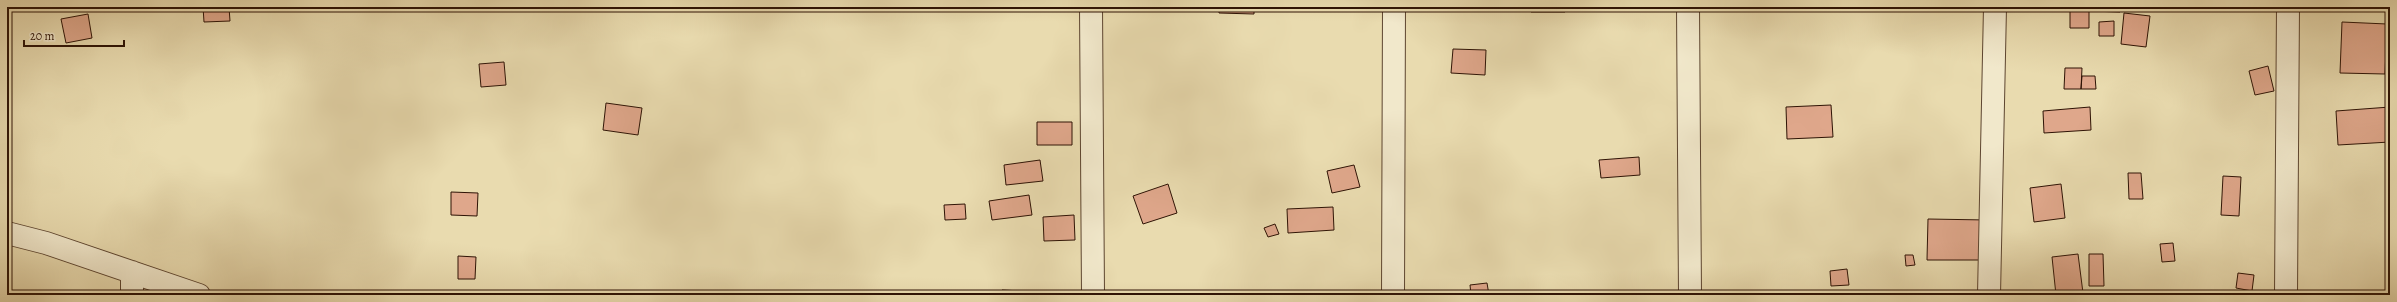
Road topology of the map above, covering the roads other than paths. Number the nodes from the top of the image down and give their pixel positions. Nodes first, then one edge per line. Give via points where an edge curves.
1 (1091, 7) edge
2 (1394, 7) edge
3 (1688, 7) edge
4 (1995, 7) edge
5 (2288, 7) edge
6 (7, 233) edge
7 (132, 272) junction
8 (132, 295) edge
9 (199, 295) edge
10 (1093, 295) edge
11 (1393, 295) edge
12 (1690, 295) edge
13 (1989, 295) edge
14 (2286, 295) edge

1 - 10 street
2 - 11 street
3 - 12 street
4 - 13 street
5 - 14 street
6 - 7 street
7 - 8 street
7 - 9 street

